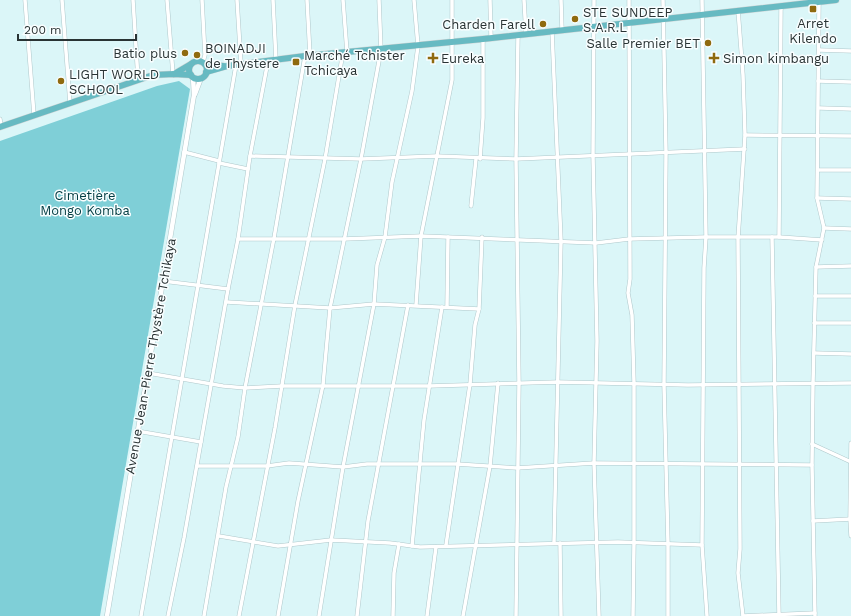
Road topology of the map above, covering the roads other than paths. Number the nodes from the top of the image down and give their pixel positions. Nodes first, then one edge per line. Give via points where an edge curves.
1 (25, 0) edge
2 (62, 0) edge
3 (133, 0) edge
4 (167, 0) edge
5 (202, 0) edge
6 (237, 0) edge
7 (273, 0) edge
8 (307, 0) edge
9 (343, 0) edge
10 (379, 0) edge
11 (414, 0) edge
12 (452, 0) edge
13 (490, 0) edge
14 (524, 0) edge
15 (561, 0) edge
16 (594, 0) edge
17 (629, 0) edge
18 (663, 0) edge
19 (702, 0) edge
20 (836, 0) edge
21 (807, 1) edge
22 (819, 2) junction
23 (781, 7) junction
24 (738, 10) junction
25 (703, 14) junction
26 (664, 19) junction
27 (630, 22) junction
28 (594, 26) junction
29 (562, 30) junction
30 (552, 31) junction
31 (526, 34) junction
32 (518, 35) junction
33 (491, 37) junction
34 (483, 39) junction
35 (454, 41) junction
36 (418, 46) junction
37 (381, 50) junction
38 (819, 50) junction
39 (851, 51) edge
40 (345, 52) junction
41 (307, 55) junction
42 (268, 61) junction
43 (276, 61) junction
44 (204, 63) junction
45 (191, 64) junction
46 (239, 65) junction
47 (227, 66) junction
48 (206, 72) junction
49 (174, 74) junction
50 (192, 76) junction
51 (201, 78) junction
52 (138, 79) junction
53 (818, 81) junction
54 (851, 82) edge
55 (194, 95) junction
56 (70, 102) junction
57 (820, 108) junction
58 (851, 109) edge
59 (34, 115) junction
60 (0, 119) edge
61 (0, 127) edge
62 (780, 135) junction
63 (818, 135) junction
64 (745, 136) junction
65 (851, 136) edge
66 (745, 149) junction
67 (706, 150) junction
68 (184, 152) junction
69 (666, 153) junction
70 (630, 154) junction
71 (250, 156) junction
72 (436, 156) junction
73 (593, 156) junction
74 (397, 157) junction
75 (287, 158) junction
76 (558, 158) junction
77 (325, 159) junction
78 (361, 159) junction
79 (478, 159) junction
80 (516, 159) junction
81 (219, 162) junction
82 (248, 169) junction
83 (819, 170) junction
84 (851, 170) edge
85 (818, 198) junction
86 (851, 199) edge
87 (471, 206) dead end
88 (824, 228) junction
89 (851, 229) edge
90 (420, 236) junction
91 (385, 237) junction
92 (448, 237) junction
93 (482, 237) junction
94 (772, 237) junction
95 (779, 237) junction
96 (238, 238) junction
97 (274, 238) junction
98 (706, 238) junction
99 (738, 238) junction
100 (309, 239) junction
101 (517, 239) junction
102 (629, 239) junction
103 (664, 239) junction
104 (344, 240) junction
105 (822, 240) junction
106 (561, 241) junction
107 (596, 243) junction
108 (851, 266) edge
109 (816, 267) junction
110 (163, 281) junction
111 (199, 287) junction
112 (228, 289) junction
113 (815, 296) junction
114 (851, 296) edge
115 (226, 302) junction
116 (374, 304) junction
117 (262, 305) junction
118 (295, 305) junction
119 (408, 305) junction
120 (416, 305) junction
121 (444, 307) junction
122 (330, 308) junction
123 (479, 309) junction
124 (814, 323) junction
125 (851, 323) edge
126 (814, 353) junction
127 (851, 354) edge
128 (148, 373) junction
129 (182, 378) junction
130 (558, 382) junction
131 (498, 383) junction
132 (519, 383) junction
133 (596, 383) junction
134 (634, 383) junction
135 (813, 383) junction
136 (211, 384) junction
137 (470, 384) junction
138 (851, 384) edge
139 (323, 385) junction
140 (664, 385) junction
141 (740, 385) junction
142 (282, 386) junction
143 (429, 386) junction
144 (702, 386) junction
145 (775, 386) junction
146 (358, 387) junction
147 (393, 387) junction
148 (245, 388) junction
149 (137, 431) junction
150 (171, 436) junction
151 (201, 442) junction
152 (851, 443) edge
153 (812, 444) junction
154 (851, 462) edge
155 (594, 463) junction
156 (634, 463) junction
157 (667, 463) junction
158 (306, 464) junction
159 (379, 464) junction
160 (457, 464) junction
161 (702, 464) junction
162 (420, 465) junction
163 (555, 465) junction
164 (739, 465) junction
165 (775, 465) junction
166 (812, 465) junction
167 (197, 466) junction
168 (231, 466) junction
169 (267, 466) junction
170 (490, 466) junction
171 (343, 467) junction
172 (516, 468) junction
173 (850, 519) edge
174 (813, 521) junction
175 (219, 536) junction
176 (851, 536) edge
177 (331, 540) junction
178 (253, 542) junction
179 (366, 542) junction
180 (597, 542) junction
181 (634, 542) junction
182 (554, 543) junction
183 (560, 543) junction
184 (399, 544) junction
185 (668, 544) junction
186 (290, 545) junction
187 (446, 545) junction
188 (517, 545) junction
189 (702, 545) junction
190 (412, 546) junction
191 (475, 546) junction
192 (436, 547) junction
193 (815, 614) edge
194 (779, 615) edge
195 (107, 616) edge
196 (141, 616) edge
197 (168, 616) edge
198 (204, 616) edge
199 (239, 616) edge
200 (278, 616) edge
201 (319, 616) edge
202 (357, 616) edge
203 (392, 616) edge
204 (427, 616) edge
205 (463, 616) edge
206 (516, 616) edge
207 (561, 616) edge
208 (599, 616) edge
209 (633, 616) edge
210 (668, 616) edge
211 (707, 616) edge
212 (743, 616) edge

1 - 59 street
2 - 56 street
3 - 52 street
4 - 49 street
5 - 44 street
6 - 46 street
7 - 43 street
8 - 41 street
9 - 40 street
10 - 37 street
11 - 36 street
12 - 35 street
13 - 33 street
14 - 31 street
15 - 29 street
16 - 28 street
17 - 27 street
18 - 26 street
19 - 25 street
20 - 22 highway
21 - 22 highway
21 - 23 highway
22 - 38 street
23 - 24 highway
23 - 62 street
24 - 25 highway
24 - 64 street
25 - 26 highway
25 - 67 street
26 - 27 highway
26 - 69 street
27 - 28 highway
27 - 70 street
28 - 29 highway
28 - 73 street
29 - 30 highway
30 - 31 highway
30 - 76 street
31 - 32 highway
32 - 33 highway
32 - 80 street
33 - 34 highway
34 - 35 highway
34 - 79 street via 483,118
35 - 36 highway
35 - 72 street via 449,102
36 - 37 highway
36 - 74 street via 412,92
37 - 40 highway
37 - 78 street
38 - 39 street
38 - 53 street
40 - 41 highway
40 - 77 street
41 - 43 highway
41 - 75 street
42 - 43 highway
42 - 46 highway
42 - 71 street
44 - 45 highway via 198,61
44 - 47 highway
44 - 48 highway
45 - 49 highway
45 - 50 highway via 189,70
46 - 47 highway
46 - 81 street
47 - 48 highway
48 - 51 highway
49 - 50 highway
49 - 52 highway
50 - 51 highway
50 - 55 street, Avenue Jean-Pierre Thystère Tchikaya
51 - 55 street, Avenue Jean-Pierre Thystère Tchikaya
52 - 56 highway
53 - 54 street
53 - 57 street
55 - 68 street, Avenue Jean-Pierre Thystère Tchikaya
56 - 59 highway
57 - 58 street
57 - 63 street
59 - 61 highway
60 - 61 street
62 - 63 street
62 - 64 street
62 - 95 street
63 - 65 street
63 - 83 street
64 - 66 street
66 - 67 street
66 - 99 street
67 - 69 street
67 - 98 street
68 - 81 street
68 - 110 street, Avenue Jean-Pierre Thystère Tchikaya
69 - 70 street
69 - 103 street
70 - 73 street
70 - 102 street
71 - 75 street
71 - 82 street
72 - 74 street
72 - 79 street
72 - 90 street
73 - 76 street
73 - 107 street
74 - 78 street
74 - 91 street
75 - 77 street
75 - 97 street
76 - 80 street
76 - 106 street
77 - 78 street
77 - 100 street
78 - 104 street
79 - 80 street
79 - 87 street
80 - 101 street
81 - 82 street
81 - 111 street
82 - 96 street
83 - 84 street
83 - 85 street
85 - 86 street
85 - 88 street
88 - 89 street
88 - 105 street
90 - 91 street
90 - 92 street
90 - 120 street
91 - 104 street
91 - 116 street via 377,265
92 - 93 street
92 - 121 street
93 - 101 street
93 - 123 street
94 - 95 street
94 - 99 street
94 - 145 street
95 - 105 street
96 - 97 street
96 - 112 street
97 - 100 street
97 - 117 street
98 - 99 street
98 - 103 street
98 - 144 street
99 - 141 street
100 - 104 street
100 - 118 street
101 - 106 street
101 - 132 street
102 - 103 street
102 - 107 street
102 - 134 street via 628,293 632,314
103 - 140 street
104 - 122 street
105 - 109 street
106 - 107 street
106 - 130 street
107 - 133 street
108 - 109 street
109 - 113 street
110 - 111 street
110 - 128 street, Avenue Jean-Pierre Thystère Tchikaya
111 - 112 street
111 - 129 street
112 - 115 street
113 - 114 street
113 - 124 street
115 - 117 street
115 - 136 street
116 - 119 street
116 - 122 street
116 - 146 street
117 - 118 street
117 - 148 street
118 - 122 street
118 - 142 street
119 - 120 street
119 - 147 street
120 - 121 street
121 - 123 street
121 - 143 street
122 - 139 street
123 - 137 street via 475,325
124 - 125 street
124 - 126 street
126 - 127 street
126 - 135 street
128 - 129 street
128 - 149 street, Avenue Jean-Pierre Thystère Tchikaya
129 - 136 street
129 - 150 street
130 - 132 street
130 - 133 street
130 - 163 street
131 - 132 street
131 - 137 street
131 - 170 street
132 - 172 street
133 - 134 street
133 - 155 street
134 - 140 street
134 - 156 street
135 - 138 street
135 - 145 street
135 - 153 street
136 - 148 street
136 - 151 street
137 - 143 street
137 - 160 street
139 - 142 street
139 - 146 street
139 - 158 street
140 - 144 street
140 - 157 street
141 - 144 street
141 - 145 street
141 - 164 street
142 - 148 street
142 - 169 street
143 - 147 street
143 - 162 street
144 - 161 street
145 - 165 street
146 - 147 street
146 - 171 street
147 - 159 street
148 - 168 street
149 - 150 street
149 - 195 street, Avenue Jean-Pierre Thystère Tchikaya
150 - 151 street
150 - 196 street
151 - 167 street
152 - 154 street
153 - 154 street
153 - 166 street
154 - 173 street
155 - 156 street
155 - 163 street
155 - 180 street
156 - 157 street
156 - 181 street
157 - 161 street
157 - 185 street
158 - 169 street
158 - 171 street
158 - 186 street
159 - 162 street
159 - 171 street
159 - 179 street
160 - 162 street
160 - 170 street
160 - 187 street
161 - 164 street
161 - 189 street
162 - 190 street
163 - 172 street
163 - 182 street
164 - 165 street
164 - 212 street via 738,573
165 - 166 street
165 - 194 street
166 - 174 street
167 - 168 street
167 - 197 street
168 - 169 street
168 - 175 street
169 - 178 street
170 - 172 street
170 - 191 street
171 - 177 street
172 - 188 street
173 - 174 street
173 - 176 street
174 - 193 street
175 - 178 street
175 - 198 street
177 - 179 street
177 - 186 street
177 - 201 street
178 - 186 street
178 - 199 street
179 - 184 street
179 - 202 street
180 - 181 street
180 - 183 street
180 - 208 street
181 - 185 street
181 - 209 street
182 - 183 street
182 - 188 street
183 - 207 street
184 - 190 street
184 - 203 street via 394,573
185 - 189 street
185 - 210 street
186 - 200 street
187 - 191 street
187 - 192 street
188 - 191 street
188 - 206 street
189 - 211 street
190 - 192 street
191 - 205 street
192 - 204 street
193 - 194 street
194 - 212 street

